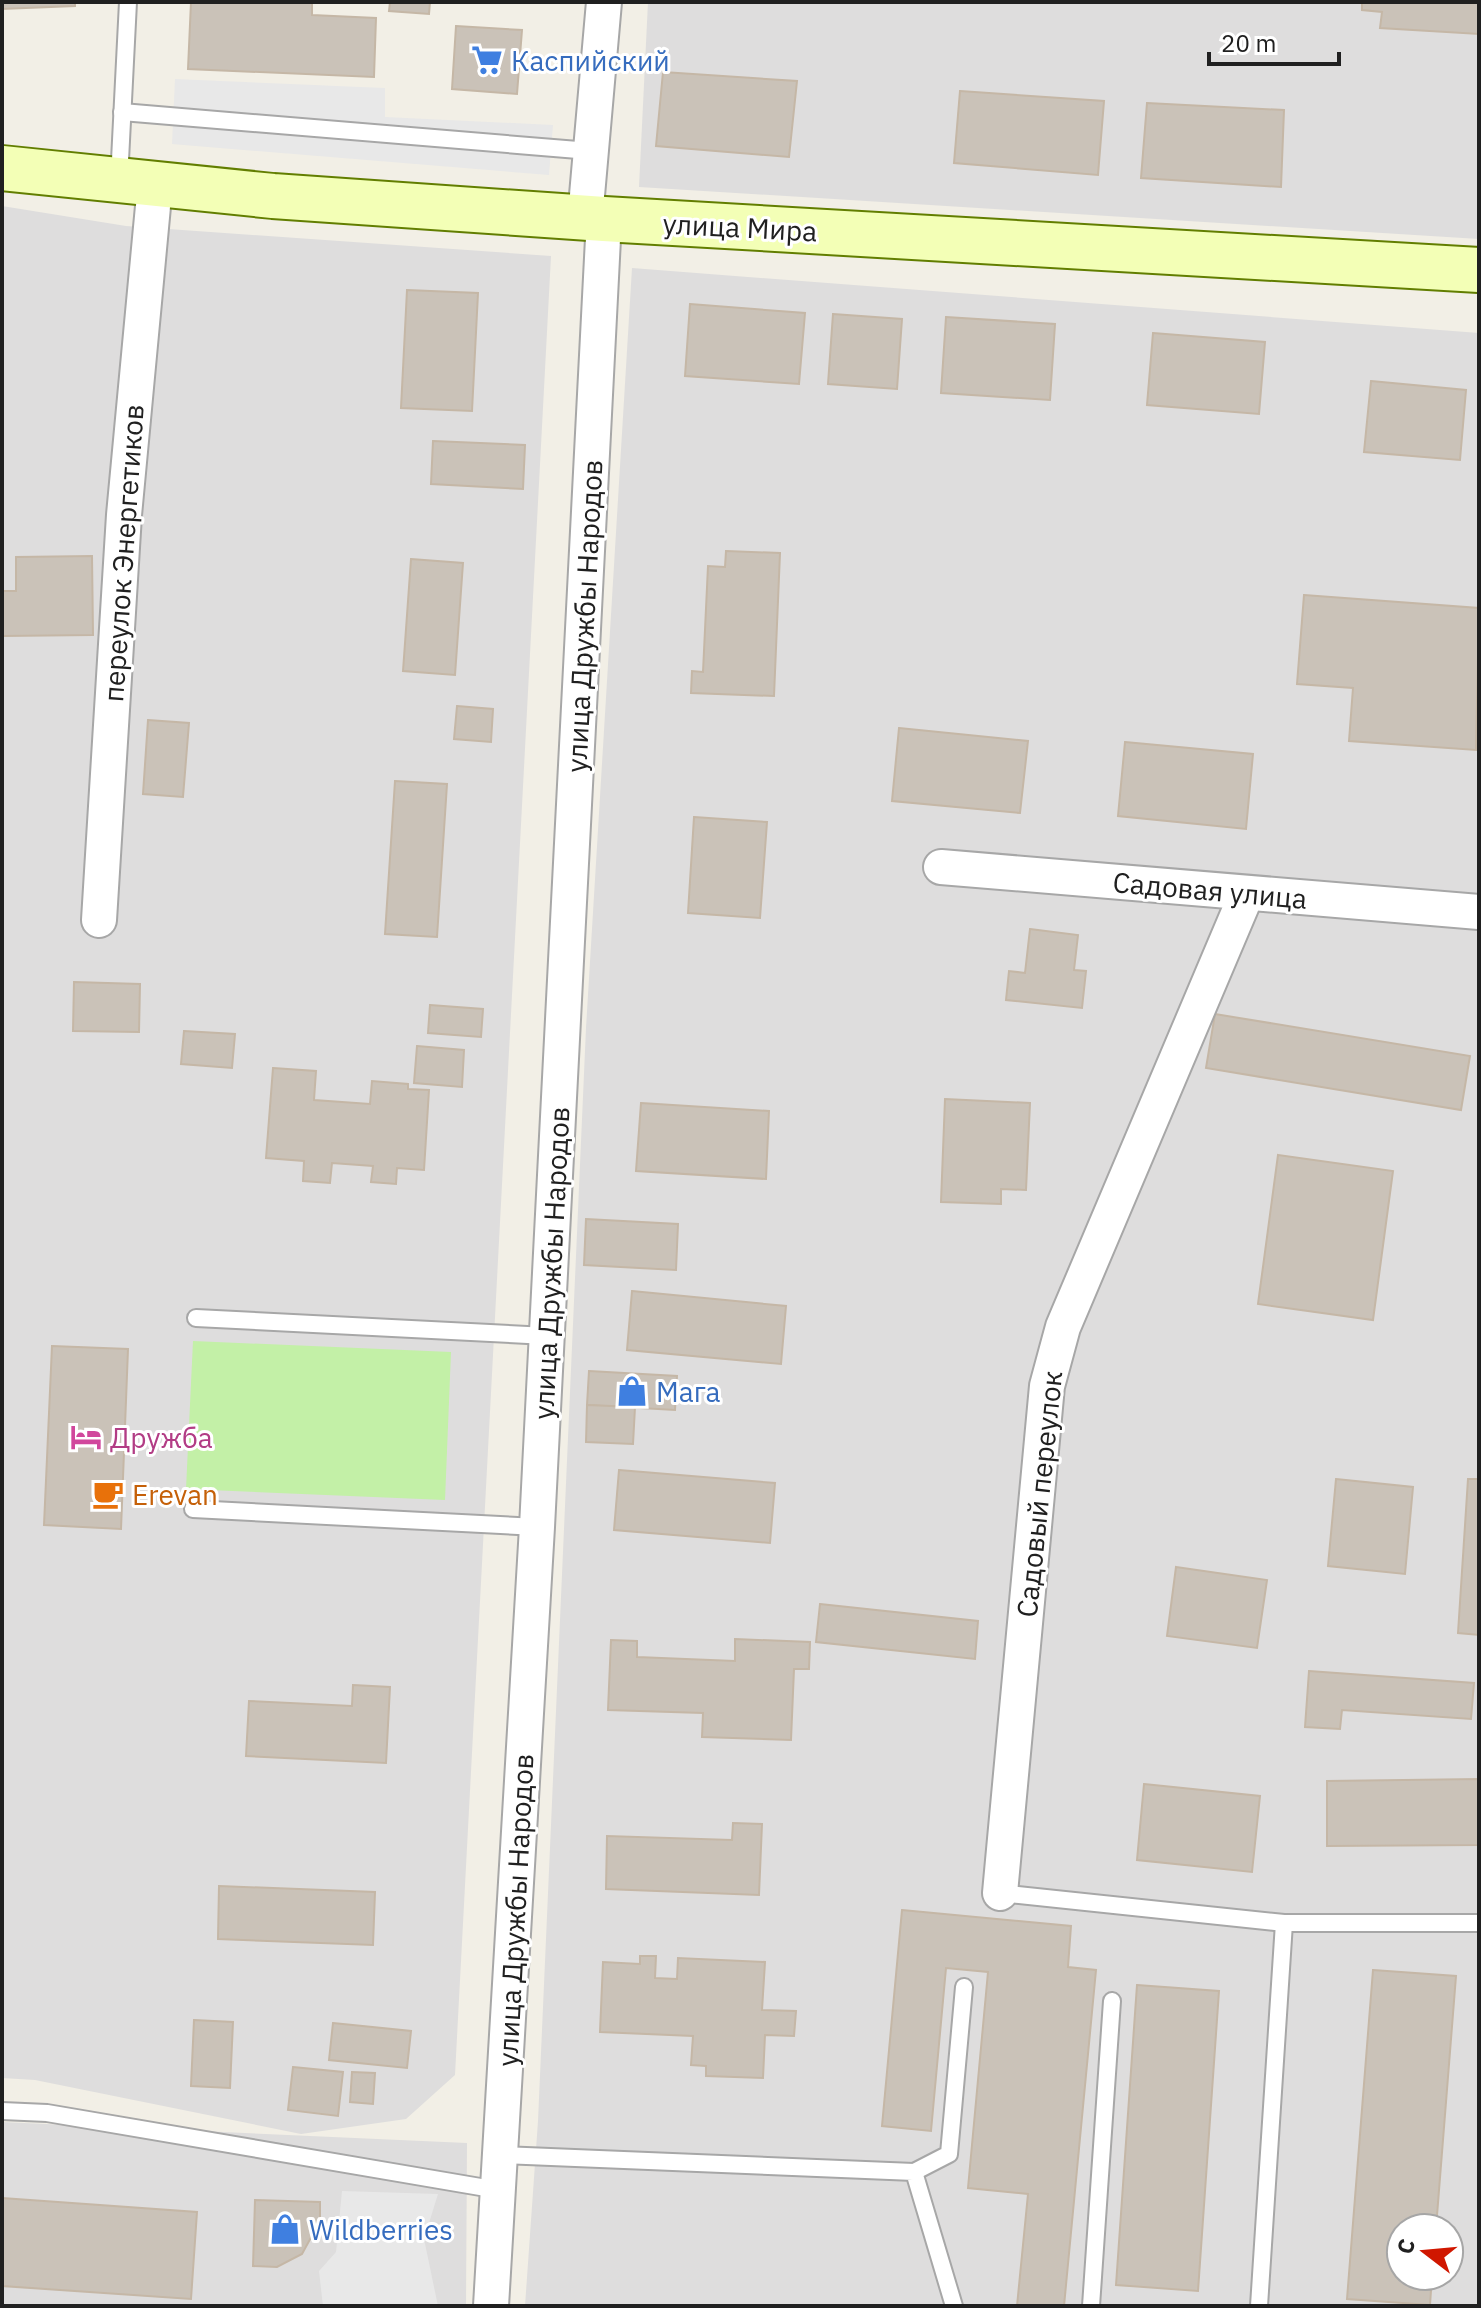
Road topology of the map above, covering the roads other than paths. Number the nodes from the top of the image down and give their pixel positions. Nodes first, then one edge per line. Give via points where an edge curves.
1 (128, 2) edge
2 (604, 2) edge
3 (122, 112) junction
4 (590, 151) junction
5 (2, 168) edge
6 (137, 184) junction
7 (594, 219) junction
8 (1479, 270) edge
9 (941, 867) dead end
10 (1247, 893) junction
11 (1479, 912) edge
12 (99, 920) dead end
13 (196, 1318) dead end
14 (547, 1336) junction
15 (193, 1509) dead end
16 (537, 1527) junction
17 (1000, 1893) joint
18 (1284, 1923) junction
19 (1479, 1923) edge
20 (964, 1987) dead end
21 (1112, 2001) dead end
22 (2, 2111) edge
23 (500, 2155) junction
24 (914, 2172) junction
25 (498, 2190) junction
26 (491, 2306) edge
27 (954, 2306) edge
28 (1091, 2306) edge
29 (1259, 2306) edge

1 - 3 lane
2 - 4 street, улица Дружбы Народов
3 - 4 lane
3 - 6 lane
4 - 7 street, улица Дружбы Народов
5 - 6 main road, улица Мира
6 - 7 main road, улица Мира
6 - 12 street, переулок Энергетиков via 124,515
7 - 8 main road, улица Мира
7 - 14 street, улица Дружбы Народов
9 - 10 street, Садовая улица
10 - 11 street, Садовая улица
10 - 17 street, Садовый переулок via 1063,1327 1047,1386
13 - 14 lane
14 - 16 street, улица Дружбы Народов
15 - 16 lane
16 - 23 street, улица Дружбы Народов
17 - 18 lane
18 - 19 lane
18 - 29 lane
20 - 24 lane via 949,2154
21 - 28 lane
22 - 25 lane via 47,2113
23 - 24 lane
23 - 25 street, улица Дружбы Народов
24 - 27 lane
25 - 26 street, улица Дружбы Народов

